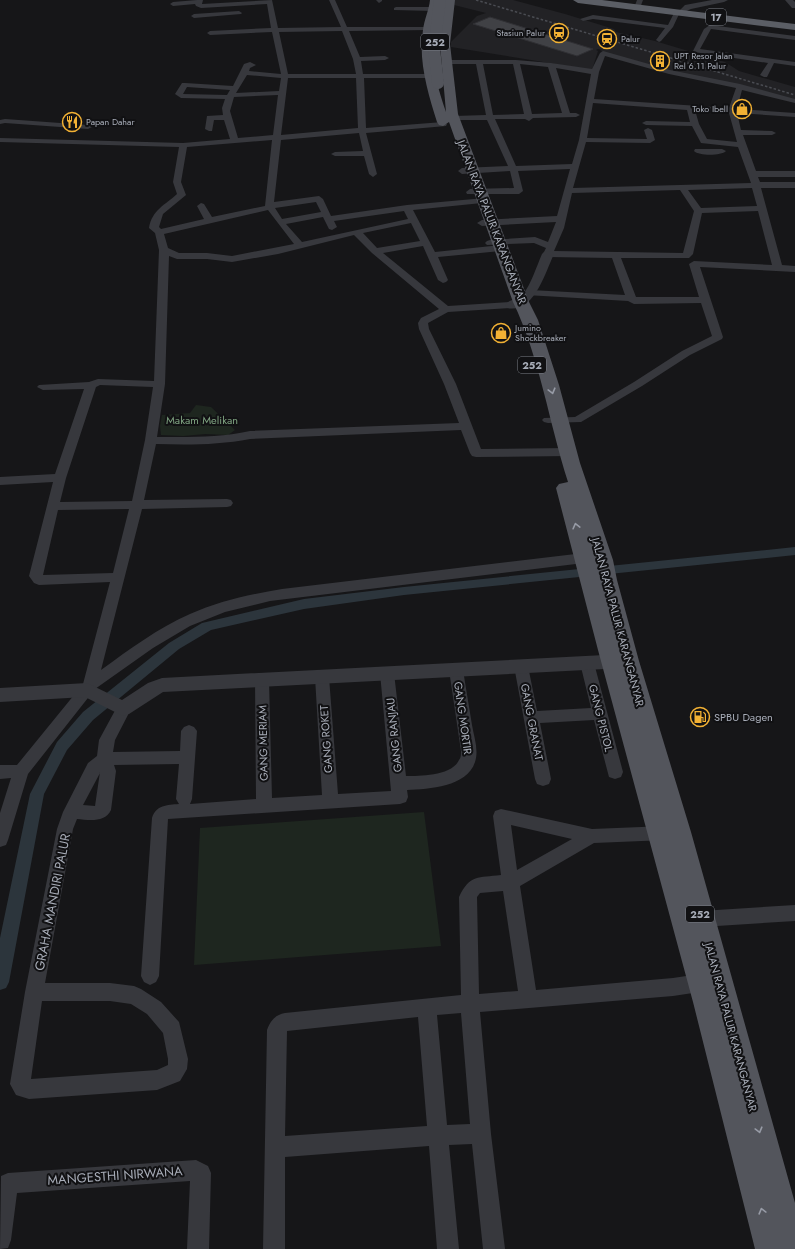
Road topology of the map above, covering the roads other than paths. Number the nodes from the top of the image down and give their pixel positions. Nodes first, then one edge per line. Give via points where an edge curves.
1 (578, 0) edge
2 (604, 0) edge
3 (724, 0) edge
4 (789, 0) edge
5 (199, 1) edge
6 (269, 1) edge
7 (226, 2) edge
8 (331, 3) edge
9 (441, 3) edge
10 (173, 4) dead end
11 (639, 4) edge
12 (211, 6) junction
13 (795, 6) edge
14 (396, 9) dead end
15 (681, 11) junction
16 (239, 13) dead end
17 (215, 14) junction
18 (194, 16) dead end
19 (583, 19) dead end
20 (768, 23) junction
21 (795, 25) edge
22 (670, 27) junction
23 (429, 28) junction
24 (345, 29) junction
25 (276, 30) junction
26 (210, 33) dead end
27 (763, 34) junction
28 (795, 38) edge
29 (659, 40) dead end
30 (385, 58) dead end
31 (357, 59) junction
32 (772, 61) junction
33 (447, 62) junction
34 (479, 62) junction
35 (516, 62) junction
36 (250, 64) dead end
37 (551, 65) junction
38 (790, 65) edge
39 (595, 72) junction
40 (245, 73) junction
41 (360, 75) junction
42 (764, 75) dead end
43 (286, 76) junction
44 (698, 77) junction
45 (437, 81) junction
46 (740, 86) junction
47 (705, 87) dead end
48 (236, 88) junction
49 (282, 93) junction
50 (231, 96) junction
51 (591, 100) junction
52 (795, 101) edge
53 (690, 108) junction
54 (732, 111) junction
55 (567, 115) junction
56 (795, 115) edge
57 (228, 117) junction
58 (586, 117) junction
59 (491, 118) junction
60 (529, 118) junction
61 (451, 119) junction
62 (0, 122) edge
63 (695, 124) junction
64 (88, 127) dead end
65 (209, 128) dead end
66 (362, 131) junction
67 (737, 132) junction
68 (772, 133) dead end
69 (276, 138) junction
70 (0, 140) edge
71 (583, 140) junction
72 (235, 141) junction
73 (184, 146) junction
74 (742, 147) junction
75 (698, 152) dead end
76 (367, 153) junction
77 (335, 154) dead end
78 (575, 166) junction
79 (513, 168) junction
80 (467, 171) junction
81 (373, 174) dead end
82 (753, 174) junction
83 (795, 174) edge
84 (756, 185) junction
85 (795, 185) edge
86 (682, 187) junction
87 (568, 191) junction
88 (476, 196) junction
89 (200, 206) dead end
90 (270, 206) junction
91 (407, 208) junction
92 (762, 208) junction
93 (698, 211) junction
94 (561, 219) junction
95 (210, 220) junction
96 (329, 220) junction
97 (414, 220) junction
98 (280, 222) junction
99 (487, 222) junction
100 (158, 232) junction
101 (356, 232) junction
102 (297, 243) junction
103 (426, 244) junction
104 (496, 245) junction
105 (254, 246) dead end
106 (164, 250) junction
107 (550, 250) junction
108 (375, 251) junction
109 (432, 254) junction
110 (616, 256) junction
111 (778, 268) junction
112 (795, 269) edge
113 (443, 280) dead end
114 (631, 298) junction
115 (521, 300) junction
116 (705, 300) junction
117 (446, 309) junction
118 (159, 384) junction
119 (92, 385) junction
120 (43, 386) dead end
121 (553, 420) junction
122 (466, 426) junction
123 (151, 440) junction
124 (562, 452) junction
125 (60, 478) junction
126 (0, 481) edge
127 (227, 502) dead end
128 (137, 504) junction
129 (55, 506) junction
130 (594, 569) junction
131 (118, 577) junction
132 (609, 662) junction
133 (521, 666) junction
134 (456, 670) junction
135 (387, 673) junction
136 (322, 677) junction
137 (262, 680) junction
138 (90, 689) junction
139 (0, 695) edge
140 (120, 707) junction
141 (600, 714) junction
142 (531, 717) junction
143 (189, 732) dead end
144 (187, 757) junction
145 (104, 759) junction
146 (21, 771) junction
147 (0, 772) edge
148 (615, 772) dead end
149 (543, 778) dead end
150 (399, 790) junction
151 (184, 799) dead end
152 (330, 801) junction
153 (264, 805) junction
154 (71, 812) junction
155 (670, 833) junction
156 (592, 836) junction
157 (0, 840) edge
158 (511, 882) junction
159 (795, 913) edge
160 (694, 920) junction
161 (150, 976) dead end
162 (710, 982) junction
163 (34, 992) junction
164 (528, 999) junction
165 (470, 1003) junction
166 (427, 1008) junction
167 (481, 1134) junction
168 (438, 1135) junction
169 (276, 1147) junction
170 (0, 1240) edge
171 (198, 1249) edge
172 (274, 1249) edge
173 (448, 1249) edge
174 (494, 1249) edge
175 (772, 1249) edge
176 (791, 1249) edge

1 - 11 highway, 17
2 - 11 highway, 17
3 - 15 street via 688,7
4 - 13 street
5 - 10 street
5 - 12 street via 200,6
6 - 7 street
6 - 25 street via 276,21
7 - 12 street
8 - 24 street via 338,21
9 - 14 street
9 - 23 main road, 252
9 - 33 main road, JALAN RAYA PALUR KARANGANYAR / 252 via 446,29
9 - 45 main road, 252
11 - 15 highway, 17
12 - 17 street
15 - 20 highway, 17
15 - 21 highway, 17
15 - 22 street
16 - 17 street
17 - 18 street
19 - 22 street via 593,17
20 - 21 highway, 17
20 - 27 street
22 - 29 street
23 - 24 street
23 - 45 main road, 252 via 428,56
24 - 25 street
24 - 31 street
25 - 26 street
25 - 43 street
27 - 28 street
27 - 32 street via 710,27 707,28 696,51
30 - 31 street
31 - 41 street
32 - 38 street
32 - 42 street
33 - 34 street
33 - 61 main road, JALAN RAYA PALUR KARANGANYAR / 252
34 - 35 street
34 - 59 street
35 - 37 street
35 - 60 street
36 - 40 street via 252,65 246,66
37 - 39 street
37 - 55 street
39 - 44 street via 604,53 669,72
39 - 51 street
40 - 43 street
40 - 48 street
41 - 43 street
41 - 45 street
41 - 66 street
43 - 49 street
44 - 46 street
44 - 47 street via 696,85
45 - 61 main road via 445,95
45 - 61 main road, JALAN RAYA PALUR KARANGANYAR / 252 via 441,106 439,111
46 - 52 street
46 - 54 street
48 - 50 street
48 - 50 street via 185,85 179,94
49 - 50 street
49 - 69 street
50 - 57 street via 226,109
51 - 53 street
51 - 58 street
53 - 54 street
53 - 63 street
54 - 56 street
54 - 67 street
55 - 58 street
55 - 60 street
57 - 65 street via 210,118
57 - 72 street
58 - 60 street
58 - 71 street
59 - 60 street
59 - 61 street
59 - 79 street
61 - 66 street
61 - 80 main road, JALAN RAYA PALUR KARANGANYAR / 252
62 - 64 street
63 - 71 street via 647,126 651,140
63 - 74 street via 706,142
66 - 69 street
66 - 76 street
67 - 68 street
67 - 74 street
69 - 72 street
69 - 90 street
70 - 73 street
71 - 78 street
72 - 73 street
73 - 100 street via 177,182 182,195 158,212 154,228
74 - 75 street
74 - 82 street
76 - 77 street
76 - 81 street
78 - 79 street
78 - 87 street
79 - 80 street
79 - 88 street via 520,191
80 - 88 main road, JALAN RAYA PALUR KARANGANYAR / 252
82 - 83 street
82 - 84 street
84 - 85 street
84 - 86 street
84 - 92 street
86 - 87 street
86 - 93 street
87 - 94 street
88 - 91 street
88 - 99 main road, JALAN RAYA PALUR KARANGANYAR / 252
89 - 95 street
90 - 95 street
90 - 96 street via 319,199
90 - 98 street
91 - 96 street
91 - 97 street
92 - 93 street
92 - 111 street
93 - 110 street via 687,255
94 - 99 street
94 - 107 street
95 - 100 street
96 - 98 street
97 - 101 street
97 - 103 street
98 - 102 street
99 - 104 main road, JALAN RAYA PALUR KARANGANYAR / 252
100 - 106 street
101 - 102 street
101 - 108 street
102 - 105 street
102 - 106 street via 229,259 177,256
103 - 108 street
103 - 109 street
104 - 107 street via 535,240
104 - 109 street
104 - 115 main road, JALAN RAYA PALUR KARANGANYAR / 252
106 - 118 street
107 - 110 street
107 - 115 street
108 - 117 street
109 - 113 street
110 - 114 street
111 - 112 street
111 - 116 street via 694,264
114 - 115 street
114 - 116 street via 635,301
115 - 117 street
115 - 121 main road, JALAN RAYA PALUR KARANGANYAR / 252 via 522,330
116 - 121 street via 718,337 686,353 577,420
117 - 122 street via 426,320 423,326
118 - 119 street via 98,382
118 - 123 street
119 - 120 street
119 - 125 street
121 - 124 main road, JALAN RAYA PALUR KARANGANYAR / 252
122 - 123 street via 250,435 230,439 188,441
122 - 124 street via 477,454
123 - 128 street
124 - 130 main road, JALAN RAYA PALUR KARANGANYAR / 252
125 - 126 street
125 - 129 street
127 - 128 street
128 - 129 street
128 - 131 street
129 - 131 street via 36,578 39,580
130 - 132 main road, JALAN RAYA PALUR KARANGANYAR / 252
130 - 138 street via 282,594 256,599 185,622 160,637
131 - 138 street
132 - 133 street
132 - 141 street, GANG PISTOL
132 - 155 main road, JALAN RAYA PALUR KARANGANYAR / 252
133 - 134 street
133 - 142 street, GANG GRANAT
134 - 135 street
134 - 150 street, GANG MORTIR via 469,752 467,764 458,772 442,779
135 - 136 street
135 - 150 street, GANG RANJAU
136 - 137 street
136 - 152 street, GANG ROKET
137 - 140 street via 162,685
137 - 153 street, GANG MERIAM
138 - 139 street
138 - 140 street
138 - 146 street
140 - 145 street via 108,737
141 - 142 street
141 - 148 street, GANG PISTOL
142 - 149 street, GANG GRANAT
143 - 144 street
144 - 145 street
144 - 151 street
145 - 154 street, GRAHA MANDIRI PALUR via 94,768
145 - 154 street via 108,771 103,810 98,813
146 - 147 street
146 - 157 street
150 - 152 street, GANG MORTIR
152 - 153 street, GANG MORTIR
153 - 161 street, GANG MORTIR via 161,814
154 - 163 street, GRAHA MANDIRI PALUR via 65,829
155 - 156 street
155 - 160 main road, JALAN RAYA PALUR KARANGANYAR / 252
156 - 158 street
156 - 158 street via 501,816
158 - 164 street
158 - 165 street via 480,884 472,889 468,897
159 - 160 street
160 - 162 main road, JALAN RAYA PALUR KARANGANYAR / 252
162 - 164 street
175 -> 162 main road, JALAN RAYA PALUR KARANGANYAR / 252
162 -> 176 main road, JALAN RAYA PALUR KARANGANYAR / 252
163 - 163 street, GRAHA MANDIRI PALUR via 20,1084 23,1088 157,1080 173,1074 177,1069 178,1059 172,1029 154,1008 134,995 110,992
164 - 165 street
165 - 166 street
165 - 167 street
166 - 168 street
166 - 169 street via 281,1024 276,1030
167 - 168 street
167 - 174 street
168 - 169 street
168 - 173 street
169 - 172 street
170 - 171 street, MANGESTHI NIRWANA via 8,1183 196,1170 201,1173

